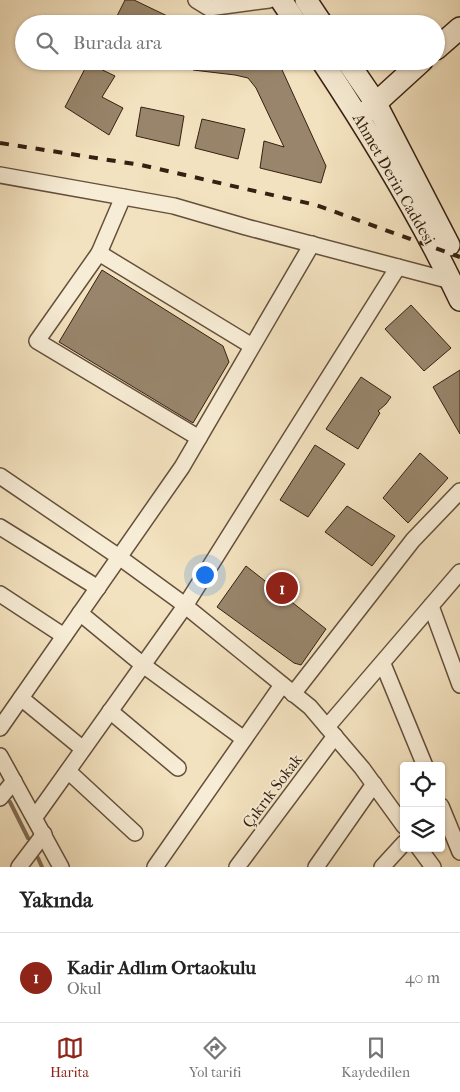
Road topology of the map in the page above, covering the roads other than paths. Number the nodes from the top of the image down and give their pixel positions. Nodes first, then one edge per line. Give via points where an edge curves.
1 (196, 0) edge
2 (269, 0) edge
3 (281, 0) edge
4 (306, 0) edge
5 (291, 15) edge
6 (316, 15) edge
7 (460, 28) edge
8 (445, 41) edge
9 (328, 70) edge
10 (353, 70) edge
11 (412, 70) edge
12 (375, 102) junction
13 (360, 118) junction
14 (0, 175) edge
15 (123, 197) junction
16 (312, 244) junction
17 (99, 253) junction
18 (398, 267) junction
19 (455, 273) edge
20 (460, 300) edge
21 (252, 346) junction
22 (199, 438) junction
23 (0, 476) edge
24 (460, 491) edge
25 (0, 527) edge
26 (119, 557) junction
27 (460, 572) edge
28 (98, 588) junction
29 (0, 594) edge
30 (185, 606) junction
31 (431, 606) junction
32 (80, 613) junction
33 (64, 636) junction
34 (383, 664) junction
35 (143, 665) junction
36 (460, 685) edge
37 (288, 689) junction
38 (21, 698) junction
39 (110, 711) junction
40 (0, 728) edge
41 (331, 732) junction
42 (244, 739) junction
43 (83, 749) junction
44 (0, 756) edge
45 (423, 762) edge
46 (178, 768) dead end
47 (68, 771) junction
48 (14, 781) junction
49 (374, 784) junction
50 (0, 798) edge
51 (441, 807) edge
52 (35, 817) junction
53 (400, 820) edge
54 (135, 833) dead end
55 (44, 834) junction
56 (400, 847) edge
57 (423, 852) edge
58 (460, 852) edge
59 (19, 867) edge
60 (61, 867) edge
61 (155, 867) edge
62 (237, 867) edge
63 (316, 867) edge
64 (382, 867) edge
65 (433, 867) edge

1 - 2 street via 209,8
3 - 5 main road
4 - 6 main road
7 - 8 main road
9 - 13 main road, Ahmet Derin Caddesi
10 - 12 main road, Ahmet Derin Caddesi
11 - 12 main road
12 - 13 main road
12 - 19 main road, Ahmet Derin Caddesi
13 - 19 main road, Ahmet Derin Caddesi via 436,248
14 - 15 street
15 - 16 street via 174,206
15 - 17 street
16 - 18 street
16 - 21 street
17 - 21 street
17 - 22 street via 37,341
18 - 19 street
18 - 30 street
19 - 20 main road, Ahmet Derin Caddesi
21 - 22 street
22 - 26 street
23 - 26 street
24 - 37 street via 413,540
25 - 28 street
26 - 28 street
26 - 30 street
27 - 31 street, Çıkrık Sokak
28 - 32 street
29 - 33 street
30 - 35 street
30 - 37 street
31 - 34 street, Çıkrık Sokak
31 - 36 street
32 - 33 street
32 - 35 street
33 - 38 street
34 - 41 street, Çıkrık Sokak
34 - 45 street
35 - 39 street
35 - 42 street
37 - 41 street via 310,707
37 - 42 street
38 - 40 street
38 - 43 street
39 - 43 street
39 - 46 street
41 - 49 street
41 - 62 street, Çıkrık Sokak
42 - 61 street
43 - 47 street
44 - 48 street
47 - 52 street
47 - 54 street
48 - 50 street
48 - 52 street
49 - 53 street
49 - 63 street
51 - 58 street
52 - 55 street
55 - 59 street
55 - 60 street
56 - 64 street
57 - 65 street

